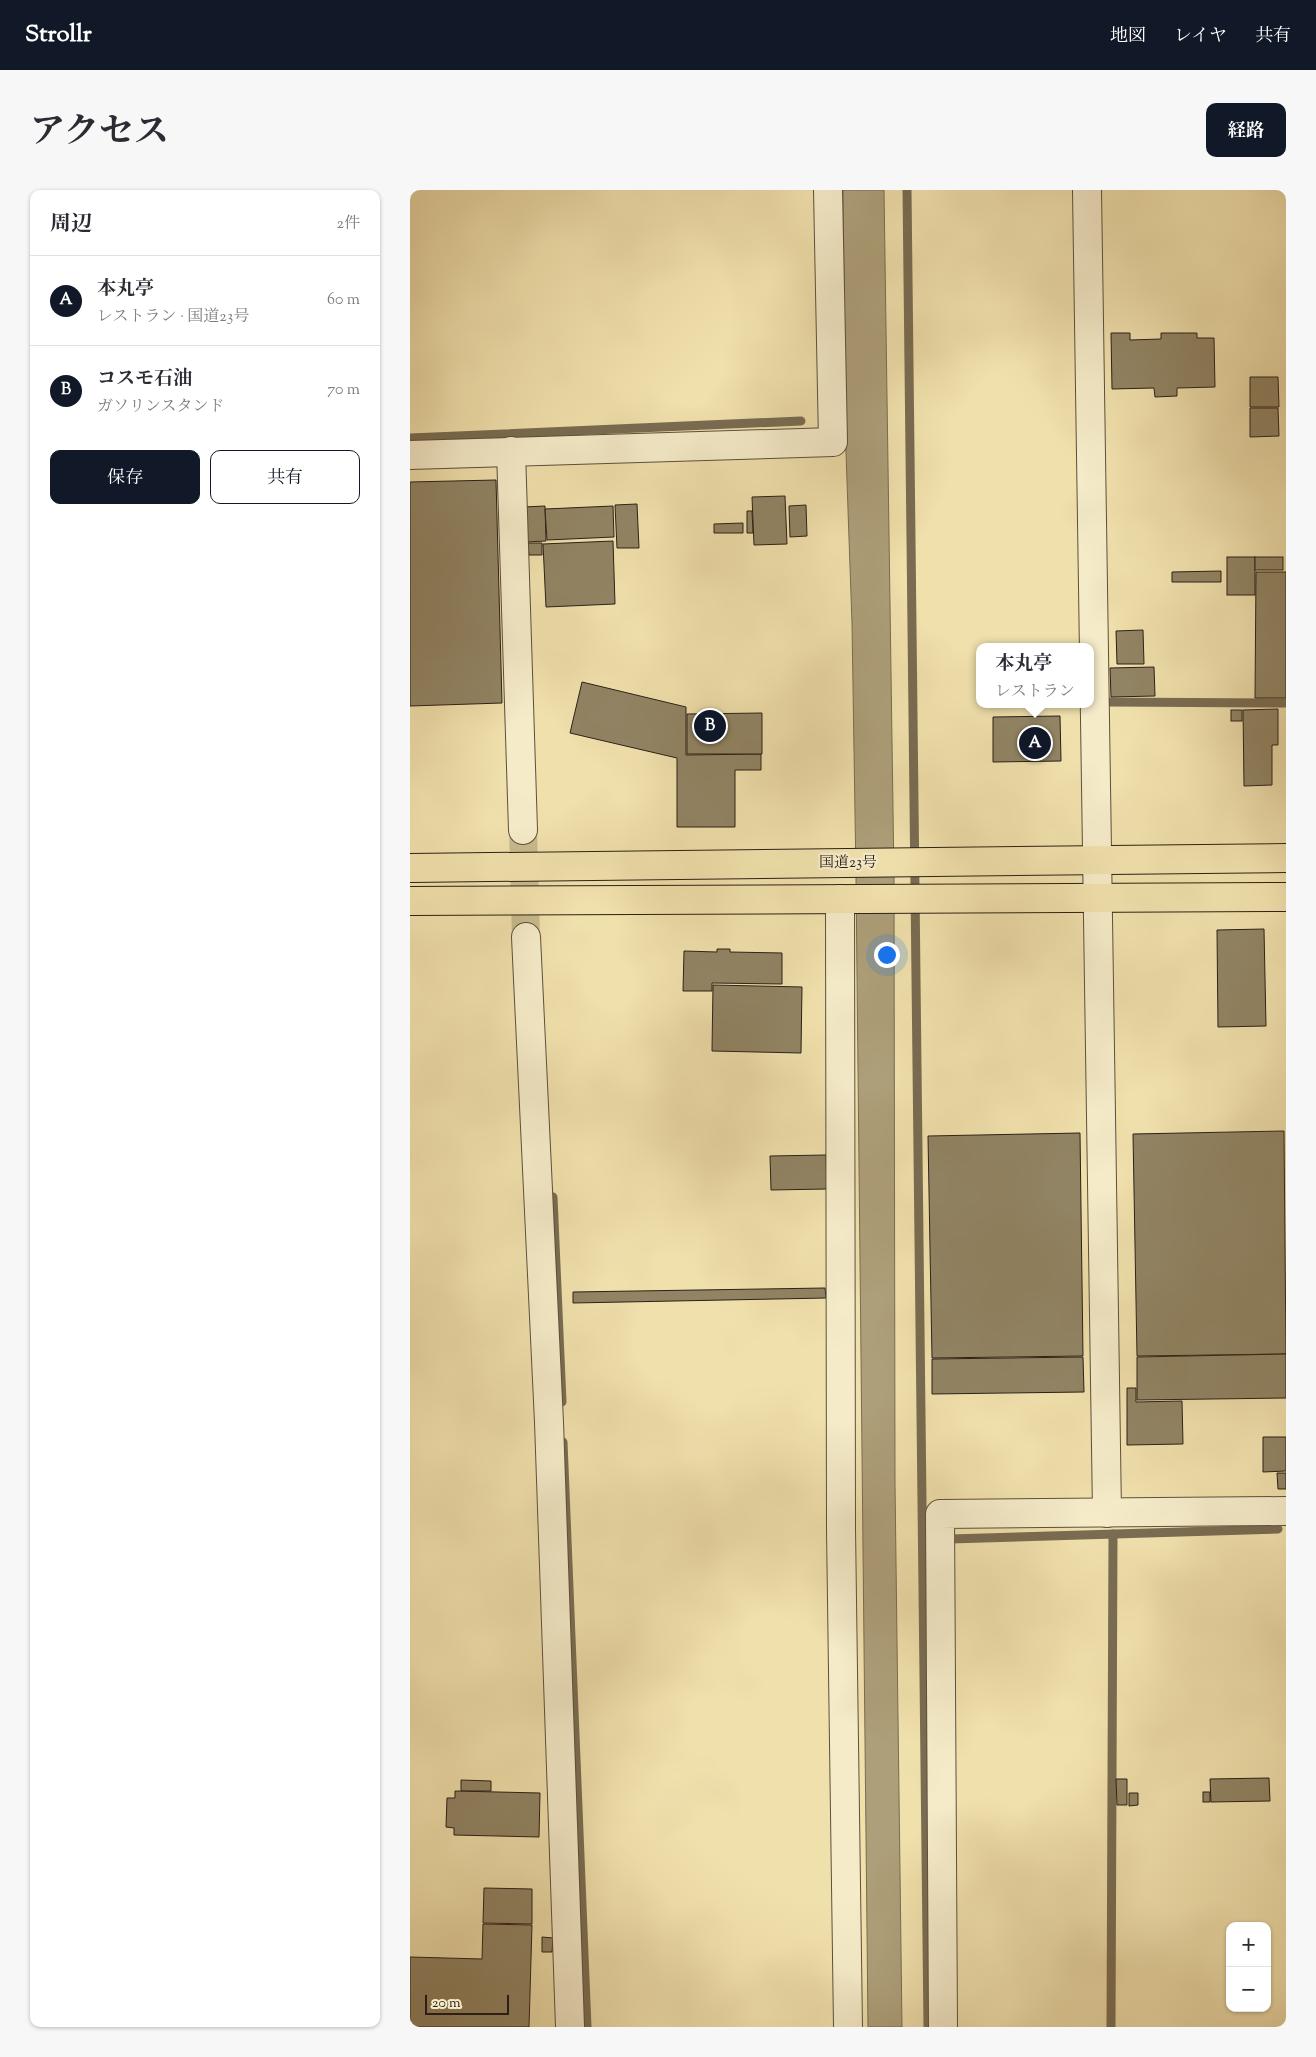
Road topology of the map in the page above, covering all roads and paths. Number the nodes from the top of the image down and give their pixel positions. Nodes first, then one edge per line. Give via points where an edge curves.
1 (828, 190) edge
2 (1087, 190) edge
3 (512, 451) junction
4 (410, 455) edge
5 (523, 830) tunnel mouth
6 (1286, 858) edge
7 (1098, 862) junction
8 (410, 868) edge
9 (1098, 897) junction
10 (1286, 897) edge
11 (842, 899) junction
12 (410, 901) edge
13 (526, 937) tunnel mouth
14 (1286, 1512) edge
15 (1107, 1513) junction
16 (570, 2027) edge
17 (848, 2027) edge
18 (943, 2027) edge

1 - 3 street via 833,442
2 - 7 street
3 - 4 street
3 - 5 street
6 - 7 highway, 国道23号
7 - 8 highway, 国道23号
7 - 9 street
9 - 10 highway
9 - 11 highway
9 - 15 street
11 - 12 highway
11 - 17 street via 841,1529
13 - 16 street via 549,1422
14 - 15 street
15 - 18 street via 940,1514

